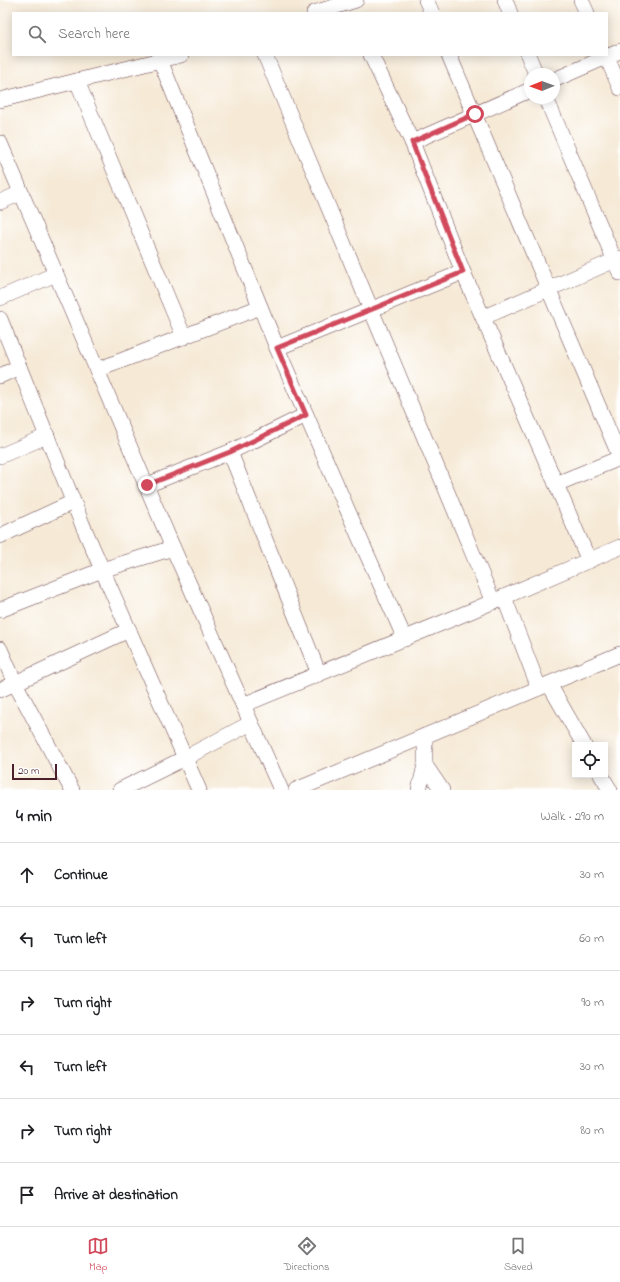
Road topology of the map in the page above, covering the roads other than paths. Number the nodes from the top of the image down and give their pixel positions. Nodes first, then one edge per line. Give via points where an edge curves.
1 (426, 0) edge
2 (505, 0) edge
3 (581, 0) edge
4 (351, 5) edge
5 (319, 12) edge
6 (432, 12) edge
7 (510, 12) edge
8 (587, 12) edge
9 (611, 54) edge
10 (177, 56) edge
11 (264, 56) edge
12 (371, 56) edge
13 (450, 56) edge
14 (528, 56) edge
15 (607, 56) edge
16 (160, 60) junction
17 (533, 68) edge
18 (560, 77) edge
19 (77, 81) junction
20 (620, 88) edge
21 (524, 93) edge
22 (0, 100) edge
23 (549, 104) edge
24 (475, 114) junction
25 (412, 142) junction
26 (0, 143) edge
27 (21, 193) junction
28 (0, 202) edge
29 (618, 264) edge
30 (463, 272) junction
31 (56, 274) junction
32 (549, 288) junction
33 (0, 298) edge
34 (260, 307) junction
35 (372, 310) junction
36 (484, 317) junction
37 (0, 319) edge
38 (184, 337) junction
39 (277, 348) junction
40 (20, 367) junction
41 (97, 370) junction
42 (0, 376) edge
43 (306, 415) junction
44 (47, 436) junction
45 (230, 452) junction
46 (0, 456) edge
47 (620, 458) edge
48 (556, 484) junction
49 (147, 485) junction
50 (73, 502) junction
51 (0, 536) edge
52 (620, 547) edge
53 (174, 548) junction
54 (588, 561) junction
55 (102, 570) junction
56 (498, 600) junction
57 (0, 610) edge
58 (128, 630) junction
59 (405, 639) junction
60 (0, 649) edge
61 (620, 654) edge
62 (319, 674) junction
63 (15, 683) junction
64 (544, 686) junction
65 (0, 690) edge
66 (244, 705) junction
67 (252, 723) junction
68 (425, 736) junction
69 (582, 742) edge
70 (185, 758) junction
71 (425, 765) junction
72 (603, 778) edge
73 (72, 790) edge
74 (120, 790) edge
75 (199, 790) edge
76 (281, 790) edge
77 (296, 790) edge
78 (419, 790) edge
79 (442, 790) edge
80 (610, 790) edge

1 - 6 street
2 - 7 street
3 - 8 street
4 - 5 street
9 - 20 street
10 - 16 street
11 - 35 street
12 - 25 street
13 - 24 street
14 - 17 street
15 - 18 street
16 - 19 street
16 - 34 street
19 - 22 street
19 - 38 street
21 - 24 street
23 - 29 street
24 - 25 street
24 - 32 street
25 - 30 street
26 - 27 street
27 - 28 street
27 - 31 street
29 - 32 street
30 - 35 street
30 - 36 street
31 - 33 street
31 - 41 street
32 - 36 street
32 - 47 street
34 - 38 street
34 - 39 street
35 - 39 street
35 - 56 street
36 - 48 street
37 - 40 street
38 - 41 street
39 - 43 street
40 - 42 street
40 - 44 street
41 - 49 street
43 - 45 street
43 - 59 street
44 - 46 street
44 - 50 street
45 - 49 street
45 - 62 street
47 - 48 street
48 - 54 street
49 - 53 street
50 - 51 street
50 - 55 street
52 - 54 street
53 - 55 street
53 - 66 street
54 - 56 street
55 - 57 street
55 - 58 street
56 - 59 street
56 - 64 street
58 - 63 street
58 - 70 street
59 - 62 street
60 - 63 street
61 - 64 street
62 - 66 street
63 - 65 street
63 - 73 street
64 - 68 street
64 - 69 street
66 - 67 street
67 - 70 street
67 - 76 street
68 - 71 street
68 - 77 street
70 - 74 street
70 - 75 street
71 - 78 street
71 - 79 street
72 - 80 street

